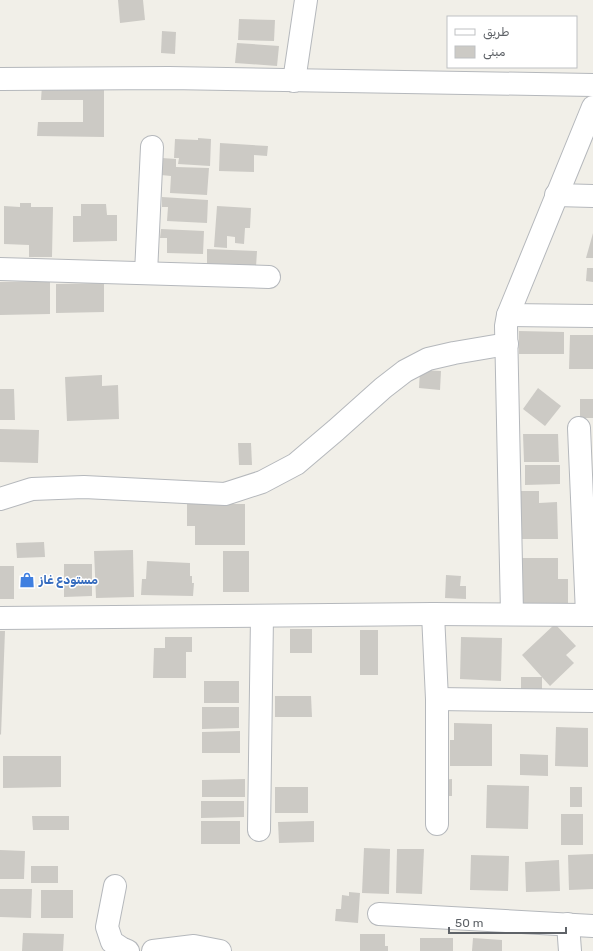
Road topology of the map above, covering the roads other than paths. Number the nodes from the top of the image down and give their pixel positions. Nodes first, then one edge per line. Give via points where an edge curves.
1 (306, 0) edge
2 (0, 78) edge
3 (294, 81) junction
4 (593, 84) edge
5 (593, 107) edge
6 (152, 148) dead end
7 (556, 195) junction
8 (593, 196) edge
9 (0, 269) edge
10 (146, 274) junction
11 (269, 277) dead end
12 (508, 315) junction
13 (593, 316) edge
14 (507, 344) junction
15 (579, 428) dead end
16 (0, 499) edge
17 (433, 614) junction
18 (512, 614) junction
19 (590, 614) edge
20 (262, 616) junction
21 (0, 618) edge
22 (437, 699) junction
23 (593, 700) edge
24 (437, 824) dead end
25 (258, 830) dead end
26 (115, 886) dead end
27 (380, 914) dead end
28 (568, 924) junction
29 (593, 926) edge
30 (128, 951) edge
31 (153, 951) edge
32 (220, 951) edge
33 (570, 951) edge

1 - 3 street
2 - 3 street
3 - 4 street
5 - 7 street
6 - 10 street
7 - 8 street
7 - 12 street
9 - 10 street
10 - 11 street
12 - 13 street
12 - 14 street
14 - 16 street via 428,359 405,370 296,464 262,482 224,494 84,486 32,489
14 - 18 street
15 - 19 street
17 - 18 street
17 - 20 street
17 - 22 street
18 - 19 street
20 - 21 street
20 - 25 street
22 - 23 street
22 - 24 street
26 - 30 street via 107,927 112,942
27 - 28 street
28 - 29 street
28 - 33 street
31 - 32 street via 194,946

